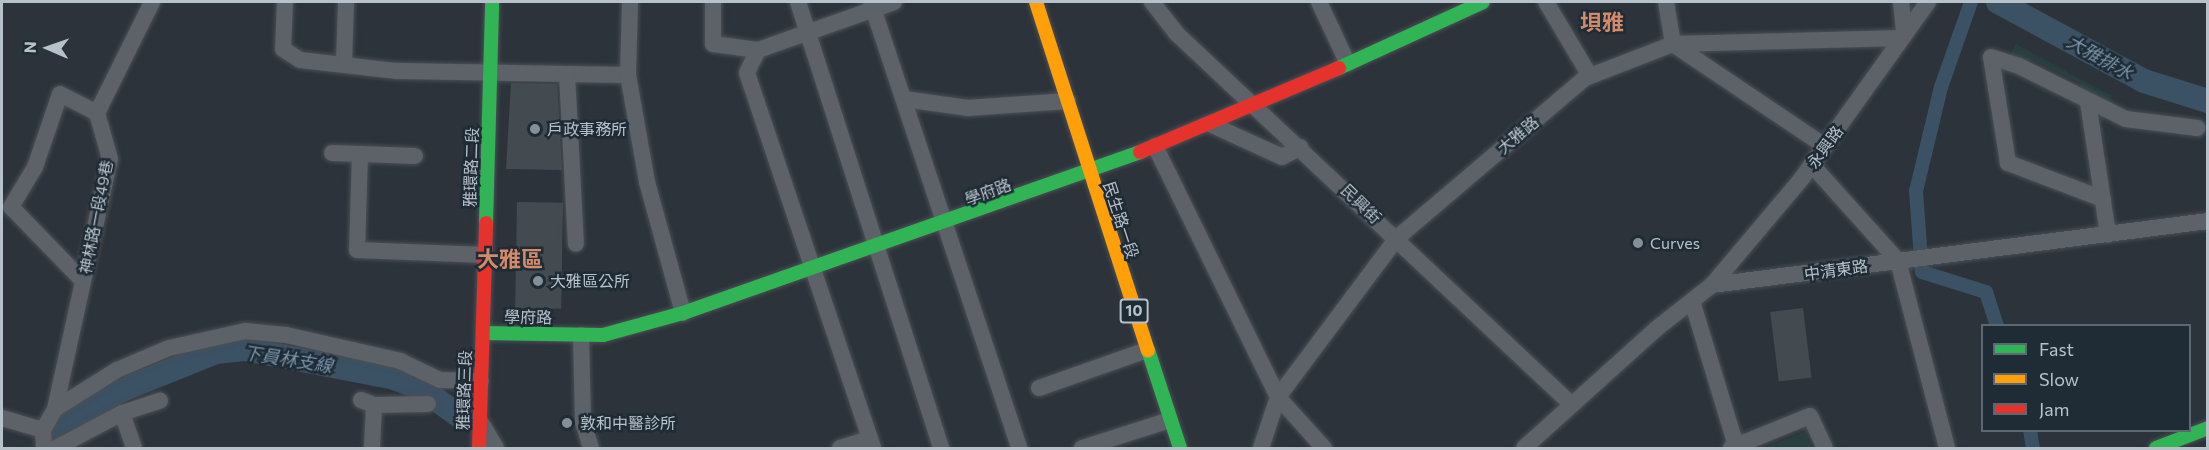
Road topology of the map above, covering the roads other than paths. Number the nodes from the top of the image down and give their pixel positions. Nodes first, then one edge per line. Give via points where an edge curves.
1 (152, 2) edge
2 (285, 2) edge
3 (346, 2) edge
4 (493, 2) edge
5 (630, 2) edge
6 (713, 2) edge
7 (798, 2) edge
8 (894, 2) edge
9 (1036, 2) edge
10 (1152, 2) edge
11 (1319, 2) edge
12 (1483, 2) edge
13 (1546, 2) edge
14 (1666, 2) edge
15 (1901, 2) edge
16 (1928, 2) edge
17 (873, 5) edge
18 (1457, 7) edge
19 (807, 32) junction
20 (1903, 35) junction
21 (1673, 44) junction
22 (758, 50) junction
23 (344, 63) junction
24 (1348, 64) junction
25 (490, 74) junction
26 (567, 74) junction
27 (628, 75) junction
28 (1590, 76) junction
29 (904, 99) junction
30 (1068, 101) junction
31 (2088, 102) junction
32 (1257, 105) junction
33 (97, 113) junction
34 (1210, 124) junction
35 (2197, 128) dead end
36 (1155, 146) junction
37 (1825, 146) junction
38 (1301, 147) junction
39 (332, 153) dead end
40 (360, 154) junction
41 (415, 156) dead end
42 (1812, 165) junction
43 (1088, 173) junction
44 (2103, 199) junction
45 (2208, 221) edge
46 (945, 225) junction
47 (2108, 234) junction
48 (1397, 238) junction
49 (576, 244) dead end
50 (876, 248) junction
51 (485, 255) junction
52 (1898, 261) junction
53 (814, 269) junction
54 (83, 281) junction
55 (1712, 285) junction
56 (1692, 301) junction
57 (683, 313) junction
58 (483, 333) junction
59 (581, 335) junction
60 (1147, 350) junction
61 (481, 381) junction
62 (1039, 388) dead end
63 (1278, 397) junction
64 (160, 401) dead end
65 (428, 404) dead end
66 (1572, 405) junction
67 (55, 409) junction
68 (122, 413) junction
69 (2, 418) edge
70 (1170, 420) junction
71 (480, 421) junction
72 (2208, 428) edge
73 (43, 430) junction
74 (872, 444) edge
75 (1734, 447) edge
76 (44, 448) edge
77 (56, 448) edge
78 (134, 448) edge
79 (372, 448) edge
80 (479, 448) edge
81 (496, 448) edge
82 (591, 448) edge
83 (840, 448) edge
84 (941, 448) edge
85 (1019, 448) edge
86 (1082, 448) edge
87 (1180, 448) edge
88 (1261, 448) edge
89 (1324, 448) edge
90 (1526, 448) edge
91 (1825, 448) edge
92 (1947, 448) edge
93 (2156, 448) edge

1 - 33 street
2 - 23 street via 283,49 300,60
3 - 23 street
4 - 25 street, 雅環路二段
5 - 27 street
6 - 22 street via 713,44
7 - 19 street
8 - 17 street
9 - 30 street, 民生路一段 / 10
10 - 32 street, 民興街 via 1176,33
11 - 24 street
12 - 18 street, 學府路
13 - 28 street
14 - 21 street
15 - 20 street
16 - 20 street, 永興路
17 - 19 street
17 - 29 street
18 - 24 street, 學府路
19 - 22 street
19 - 50 street
20 - 21 street, 大雅路
20 - 37 street, 永興路
21 - 28 street, 大雅路
21 - 37 street
22 - 53 street via 747,74
23 - 25 street
24 - 32 street, 學府路
25 - 26 street
25 - 51 street, 雅環路二段
26 - 27 street
26 - 49 street
27 - 57 street via 647,182
28 - 48 street, 大雅路
29 - 30 street via 968,108
29 - 46 street
30 - 43 street, 民生路一段 / 10
31 - 35 street via 2126,119
31 - 44 street
31 - 44 street via 2019,66 1991,57 2008,163
32 - 34 street, 學府路
32 - 38 street, 民興街
33 - 54 street, 神林路一段49巷 via 110,159
33 - 54 street via 60,94 35,167 11,207
34 - 36 street, 學府路
34 - 38 street via 1282,157
36 - 43 street, 學府路
36 - 63 street
37 - 42 street, 永興路
38 - 48 street, 民興街
39 - 40 street
40 - 41 street
40 - 51 street via 357,250
42 - 52 street
42 - 55 street, 永興路
43 - 46 street, 學府路
43 - 60 street, 民生路一段 / 10
44 - 47 street
45 - 47 street, 中清東路
46 - 50 street, 學府路
46 - 85 street
47 - 52 street, 中清東路
48 - 63 street, 大雅路
48 - 66 street, 民興街
50 - 53 street, 學府路
50 - 84 street
51 - 58 street, 雅環路二段
52 - 55 street, 中清東路
52 - 92 street
53 - 57 street, 學府路
53 - 74 street
54 - 67 street, 神林路一段49巷
55 - 56 street
56 - 66 street
56 - 75 street
57 - 59 street, 學府路 via 603,335
58 - 59 street, 學府路
58 - 61 street, 雅環路三段
59 - 82 street via 583,422
60 - 62 street
60 - 70 street, 民生路一段 / 10
61 - 67 street via 440,380 400,361 286,335 245,331 169,348 117,370
61 - 71 street, 雅環路三段
63 - 88 street, 大雅路
63 - 89 street
64 - 68 street
65 - 79 street via 368,403
66 - 90 street
67 - 73 street
68 - 77 street
68 - 78 street
69 - 73 street
70 - 86 street
70 - 87 street, 民生路一段 / 10
71 - 80 street, 雅環路三段
71 - 81 street
72 - 93 street
73 - 76 street
74 - 83 street
75 - 91 street via 1810,416

